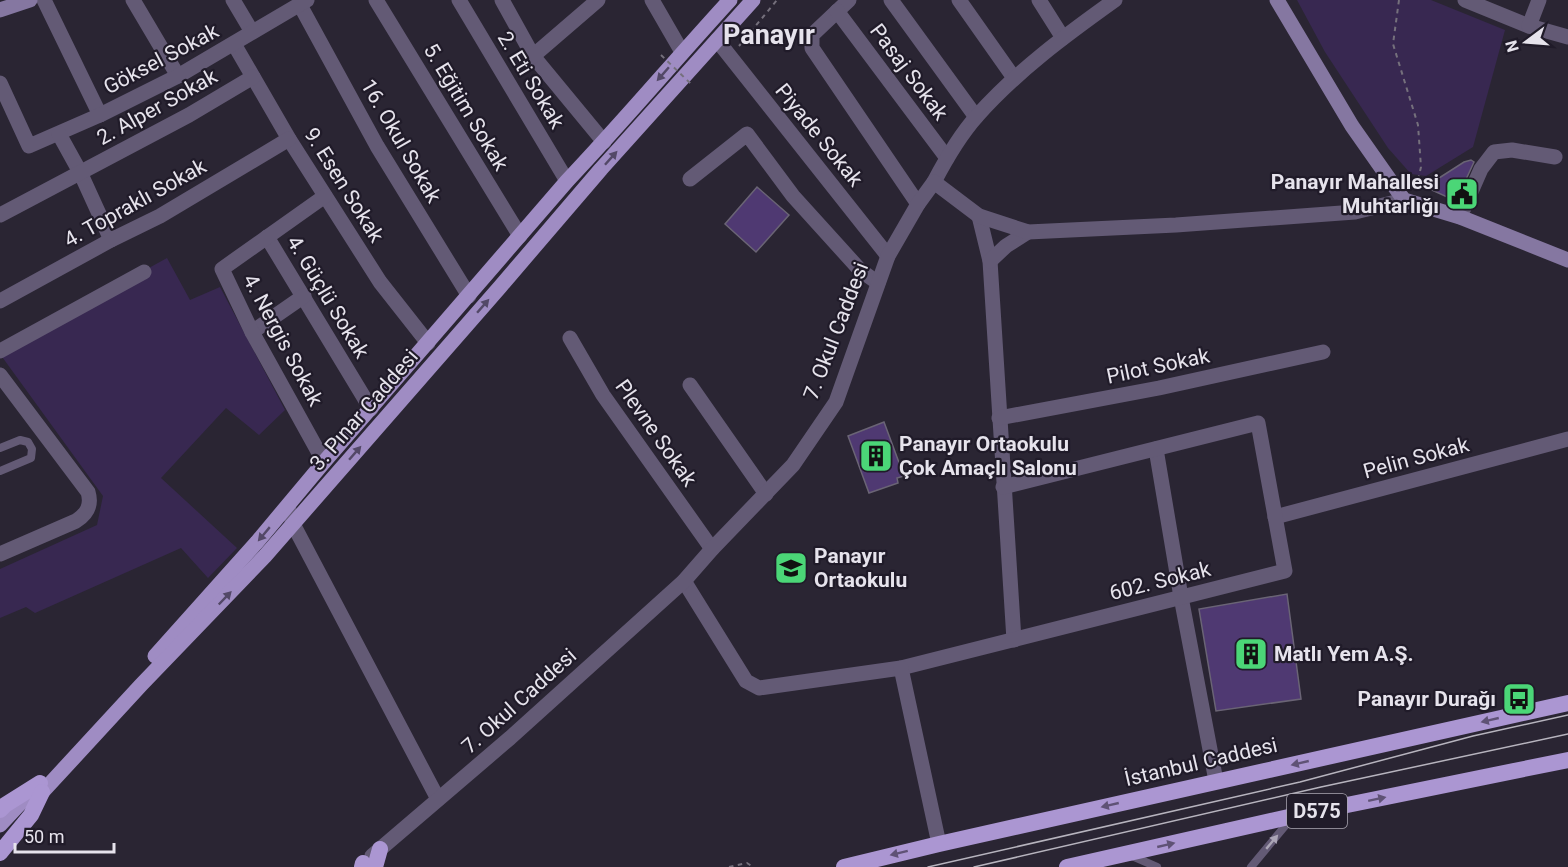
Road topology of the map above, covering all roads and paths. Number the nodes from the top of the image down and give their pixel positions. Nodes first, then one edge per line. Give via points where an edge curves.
1 (30, 0) edge
2 (44, 0) edge
3 (133, 0) edge
4 (233, 0) edge
5 (376, 0) edge
6 (459, 0) edge
7 (502, 0) edge
8 (598, 0) edge
9 (652, 0) edge
10 (730, 0) edge
11 (753, 0) edge
12 (777, 0) edge
13 (849, 0) edge
14 (891, 0) edge
15 (959, 0) edge
16 (1115, 0) edge
17 (1277, 0) edge
18 (1399, 0) edge
19 (1467, 0) edge
20 (1539, 0) edge
21 (303, 2) edge
22 (1045, 2) edge
23 (0, 10) edge
24 (837, 11) junction
25 (1530, 26) junction
26 (252, 32) junction
27 (1568, 37) edge
28 (1063, 38) junction
29 (717, 40) junction
30 (234, 44) junction
31 (682, 52) junction
32 (662, 55) dead end
33 (533, 56) junction
34 (730, 57) junction
35 (178, 76) junction
36 (253, 77) junction
37 (1014, 78) junction
38 (0, 83) edge
39 (691, 84) dead end
40 (100, 115) junction
41 (976, 117) junction
42 (59, 134) junction
43 (289, 139) junction
44 (604, 142) junction
45 (1555, 157) dead end
46 (947, 158) junction
47 (80, 172) junction
48 (690, 179) dead end
49 (567, 181) junction
50 (934, 182) junction
51 (325, 196) junction
52 (1408, 201) junction
53 (918, 204) junction
54 (0, 215) edge
55 (979, 216) junction
56 (1460, 217) junction
57 (1028, 232) junction
58 (520, 236) junction
59 (267, 237) junction
60 (111, 240) junction
61 (888, 256) junction
62 (1568, 260) edge
63 (990, 261) junction
64 (144, 272) dead end
65 (878, 283) junction
66 (304, 296) junction
67 (469, 296) junction
68 (0, 301) edge
69 (252, 332) junction
70 (570, 338) dead end
71 (428, 343) junction
72 (0, 351) edge
73 (1323, 351) dead end
74 (0, 375) edge
75 (690, 385) dead end
76 (371, 409) junction
77 (999, 418) junction
78 (1568, 439) edge
79 (0, 448) edge
80 (1156, 449) junction
81 (324, 462) junction
82 (0, 471) edge
83 (1004, 487) junction
84 (765, 494) junction
85 (288, 506) junction
86 (1275, 517) junction
87 (293, 524) junction
88 (712, 549) junction
89 (0, 554) edge
90 (684, 581) junction
91 (1181, 597) junction
92 (1014, 640) junction
93 (901, 668) junction
94 (1568, 703) edge
95 (1568, 760) edge
96 (1216, 782) junction
97 (41, 788) junction
98 (438, 799) junction
99 (0, 810) edge
100 (1293, 816) junction
101 (0, 825) edge
102 (0, 842) edge
103 (939, 844) junction
104 (380, 849) joint
105 (0, 853) edge
106 (1128, 854) junction
107 (364, 866) edge
108 (729, 867) edge
109 (753, 867) edge
110 (844, 867) edge
111 (1067, 867) edge
112 (1157, 867) edge
113 (1251, 867) edge

1 - 23 main road
2 - 40 street
3 - 35 street
4 - 26 street
5 - 58 street, 5. Eğitim Sokak
6 - 49 street, 2. Eti Sokak
7 - 33 street
8 - 33 street
9 - 31 street
10 - 31 main road, 3. Pınar Caddesi
11 - 29 main road, 3. Pınar Caddesi
12 - 34 path
13 - 24 street
14 - 41 street
15 - 37 street
16 - 28 street, 7. Okul Caddesi
17 - 52 main road via 1352,126
18 - 52 path via 1393,44 1418,126 1421,167
19 - 25 street
20 - 25 street
21 - 26 street, Göksel Sokak
21 - 67 street, 16. Okul Sokak via 377,146
22 - 28 street
24 - 46 street, Pasaj Sokak
24 - 53 street via 812,35 812,48
25 - 27 street
26 - 30 street, Göksel Sokak
28 - 37 street, 7. Okul Caddesi
29 - 34 street, Piyade Sokak
87 -> 29 main road, 3. Pınar Caddesi
30 - 35 street, Göksel Sokak
30 - 36 street, 9. Esen Sokak
31 -> 44 main road, 3. Pınar Caddesi
32 - 39 path, bridge
33 - 44 street
34 - 61 street, Piyade Sokak
35 - 40 street, Göksel Sokak
36 - 43 street, 9. Esen Sokak
36 - 47 street, 2. Alper Sokak
37 - 41 street, 7. Okul Caddesi
38 - 42 street, Göksel Sokak via 29,146
40 - 42 street, Göksel Sokak
41 - 46 street, 7. Okul Caddesi
42 - 47 street
43 - 51 street, 9. Esen Sokak
43 - 60 street, 4. Topraklı Sokak via 160,216
44 - 49 main road, 3. Pınar Caddesi
45 - 56 street via 1512,150 1494,152
46 - 50 street, 7. Okul Caddesi
47 - 54 street, 2. Alper Sokak
47 - 60 street
48 - 65 street via 747,134 800,204 860,270
49 - 58 main road, 3. Pınar Caddesi
50 - 53 street, 7. Okul Caddesi
50 - 55 street
51 - 59 street
51 - 71 street, 9. Esen Sokak via 380,282
52 - 56 main road
52 - 57 street via 1355,212
53 - 61 street, 7. Okul Caddesi
55 - 57 street
55 - 63 street
56 - 62 main road
57 - 63 street
58 - 67 main road, 3. Pınar Caddesi
59 - 66 street, 4. Güçlü Sokak
59 - 69 street, 4. Nergis Sokak via 222,269
60 - 68 street, 4. Topraklı Sokak
61 - 65 street, 7. Okul Caddesi
63 - 77 street
64 - 72 street
65 - 84 street, 7. Okul Caddesi via 836,402 793,465
66 - 69 street
66 - 76 street, 4. Güçlü Sokak
67 - 71 main road, 3. Pınar Caddesi
69 - 81 street, 4. Nergis Sokak
70 - 88 street, Plevne Sokak via 603,395
71 - 76 main road, 3. Pınar Caddesi
73 - 77 street, Pilot Sokak via 1159,388
74 - 89 street via 90,497 81,518
75 - 84 street
76 - 81 main road, 3. Pınar Caddesi
77 - 83 street
78 - 86 street, Pelin Sokak
79 - 82 lane via 20,440 28,442 32,449 31,458
80 - 83 street
80 - 86 street, 602. Sokak via 1258,423
80 - 91 street
81 - 85 main road, 3. Pınar Caddesi
83 - 92 street
84 - 88 street, 7. Okul Caddesi
85 - 87 street
85 -> 97 main road, 3. Pınar Caddesi
86 - 91 street, 602. Sokak via 1285,571
97 -> 87 main road, 3. Pınar Caddesi
87 - 98 street
88 - 90 street, 7. Okul Caddesi
90 - 93 street, 602. Sokak via 746,681 759,688
90 - 98 street, 7. Okul Caddesi
91 - 92 street, 602. Sokak
91 - 96 street
92 - 93 street, 602. Sokak
93 - 103 street
94 -> 96 highway, İstanbul Caddesi
100 -> 95 highway, D575
96 -> 103 highway, İstanbul Caddesi
97 - 99 highway
97 - 101 main road, 3. Pınar Caddesi
97 - 102 main road, 3. Pınar Caddesi
97 - 105 highway via 30,815
98 - 104 street, 7. Okul Caddesi
106 -> 100 highway, D575
113 -> 100 lane
103 -> 110 highway, İstanbul Caddesi
104 - 107 highway
106 - 111 highway, D575
106 - 112 lane
108 - 109 path via 747,863

